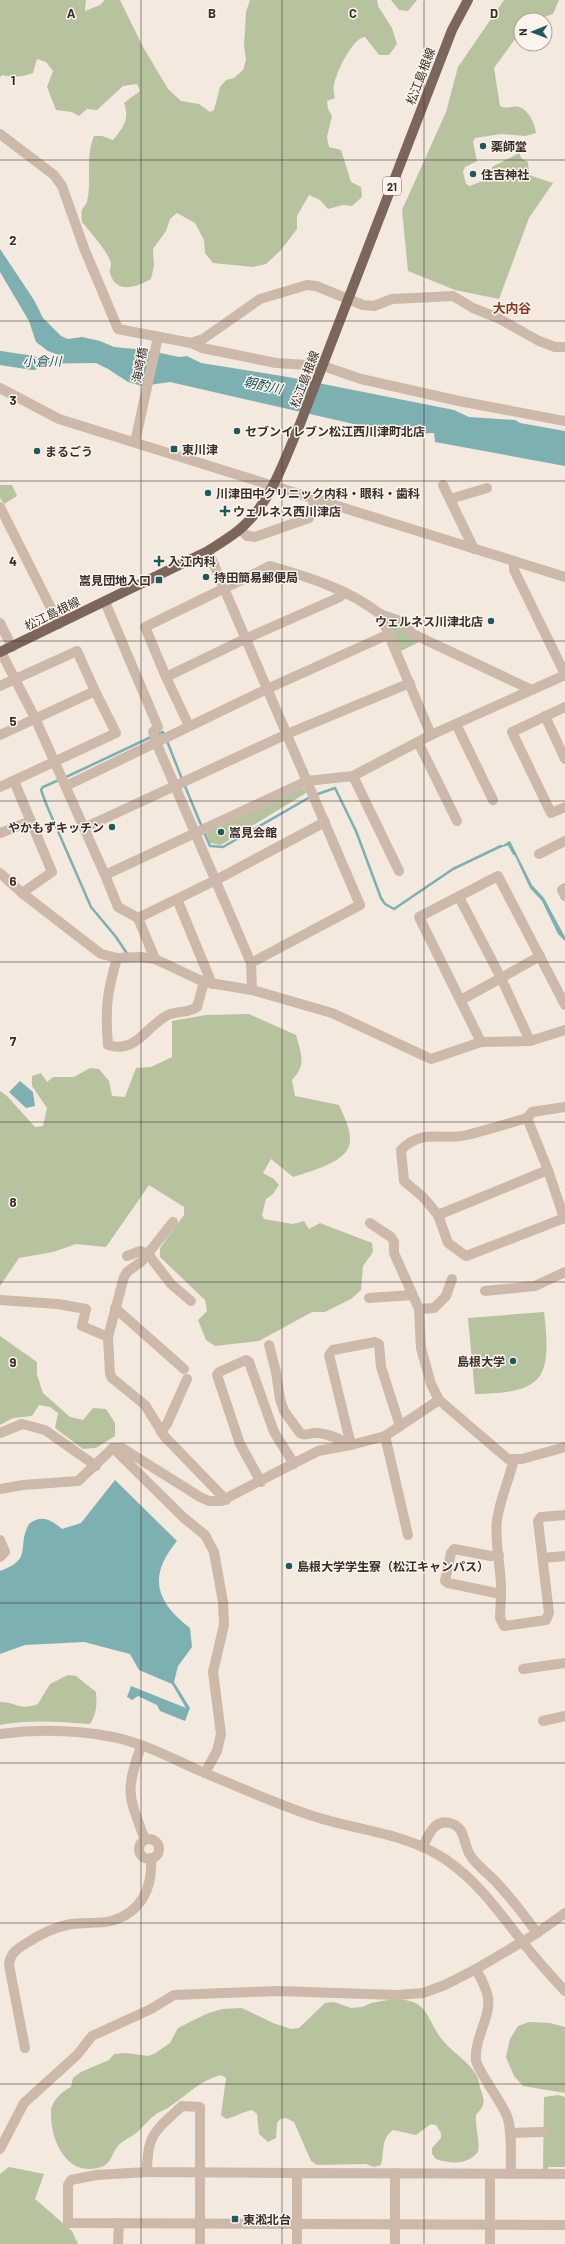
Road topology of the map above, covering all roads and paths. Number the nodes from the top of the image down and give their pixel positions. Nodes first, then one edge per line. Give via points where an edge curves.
1 (468, 0) edge
2 (0, 134) edge
3 (348, 299) junction
4 (157, 340) junction
5 (191, 343) junction
6 (565, 347) edge
7 (321, 370) junction
8 (0, 388) edge
9 (565, 421) edge
10 (135, 442) junction
11 (274, 485) junction
12 (443, 485) dead end
13 (488, 488) dead end
14 (315, 498) junction
15 (450, 499) junction
16 (0, 507) edge
17 (240, 529) junction
18 (474, 549) junction
19 (208, 552) junction
20 (514, 561) junction
21 (565, 577) edge
22 (223, 588) junction
23 (344, 592) junction
24 (105, 602) junction
25 (380, 614) junction
26 (0, 623) edge
27 (59, 624) junction
28 (389, 634) junction
29 (245, 639) junction
30 (12, 647) junction
31 (1, 652) edge
32 (565, 674) edge
33 (166, 677) junction
34 (16, 679) junction
35 (410, 683) junction
36 (0, 686) edge
37 (267, 689) junction
38 (532, 690) junction
39 (95, 691) junction
40 (565, 707) edge
41 (545, 716) junction
42 (35, 718) junction
43 (456, 724) junction
44 (188, 726) junction
45 (287, 734) junction
46 (0, 735) edge
47 (431, 735) junction
48 (159, 739) junction
49 (418, 742) junction
50 (565, 759) edge
51 (54, 761) junction
52 (353, 776) junction
53 (14, 781) junction
54 (307, 781) junction
55 (180, 783) junction
56 (66, 786) junction
57 (0, 787) edge
58 (492, 800) dead end
59 (565, 807) edge
60 (31, 821) junction
61 (457, 821) dead end
62 (325, 822) junction
63 (84, 828) junction
64 (200, 830) junction
65 (0, 833) edge
66 (565, 841) edge
67 (539, 854) dead end
68 (399, 871) dead end
69 (0, 873) edge
70 (105, 875) junction
71 (216, 880) junction
72 (565, 888) edge
73 (22, 893) junction
74 (565, 896) edge
75 (459, 897) junction
76 (177, 899) junction
77 (138, 918) junction
78 (540, 956) junction
79 (117, 958) junction
80 (155, 959) junction
81 (251, 963) junction
82 (501, 978) junction
83 (208, 983) junction
84 (252, 990) junction
85 (461, 1000) junction
86 (565, 1005) edge
87 (565, 1030) edge
88 (530, 1041) junction
89 (481, 1042) junction
90 (565, 1107) edge
91 (527, 1118) junction
92 (548, 1170) junction
93 (438, 1215) junction
94 (564, 1218) edge
95 (173, 1222) dead end
96 (370, 1223) dead end
97 (148, 1254) junction
98 (127, 1256) dead end
99 (565, 1272) edge
100 (452, 1280) dead end
101 (485, 1291) dead end
102 (412, 1295) junction
103 (369, 1298) dead end
104 (0, 1300) edge
105 (191, 1301) dead end
106 (115, 1308) junction
107 (419, 1309) junction
108 (108, 1337) junction
109 (269, 1345) dead end
110 (184, 1369) dead end
111 (187, 1379) dead end
112 (439, 1400) junction
113 (400, 1426) junction
114 (161, 1432) junction
115 (0, 1433) edge
116 (385, 1436) junction
117 (351, 1445) junction
118 (565, 1447) edge
119 (113, 1448) junction
120 (514, 1460) junction
121 (294, 1464) junction
122 (96, 1466) junction
123 (261, 1482) junction
124 (0, 1490) edge
125 (226, 1500) junction
126 (565, 1515) edge
127 (408, 1535) dead end
128 (0, 1540) edge
129 (499, 1555) junction
130 (565, 1556) edge
131 (0, 1557) edge
132 (543, 1558) junction
133 (501, 1594) junction
134 (565, 1663) edge
135 (523, 1669) dead end
136 (565, 1716) edge
137 (543, 1721) dead end
138 (0, 1734) edge
139 (141, 1746) junction
140 (205, 1773) junction
141 (423, 1846) junction
142 (565, 1913) edge
143 (537, 1933) junction
144 (476, 1968) junction
145 (565, 1991) edge
146 (25, 2048) dead end
147 (544, 2132) dead end
148 (510, 2133) junction
149 (0, 2149) edge
150 (147, 2172) junction
151 (200, 2173) junction
152 (297, 2173) junction
153 (395, 2173) junction
154 (490, 2174) junction
155 (510, 2174) junction
156 (565, 2174) edge
157 (119, 2223) junction
158 (200, 2224) junction
159 (297, 2224) junction
160 (394, 2224) junction
161 (490, 2224) junction
162 (565, 2225) edge
163 (118, 2244) edge
164 (200, 2244) edge
165 (297, 2244) edge
166 (395, 2244) edge
167 (490, 2244) edge

1 - 3 main road, 松江島根線 / 21 via 452,30
2 - 4 street via 54,175 62,186 84,248 118,329
3 - 5 street via 307,285 260,299 202,339
3 - 6 street via 374,306 392,299 453,296 539,341 555,347
3 - 7 main road, 松江島根線 / 21
4 - 5 street
4 - 10 street, 海崎橋
5 - 7 street via 202,348
7 - 9 street via 459,401
7 - 11 main road, 松江島根線 / 21
8 - 10 street via 59,419
10 - 11 street
11 - 14 street
11 - 17 main road, 松江島根線 / 21
12 - 15 street
13 - 15 street
14 - 17 street via 309,518 255,537 247,536
14 - 18 street
15 - 18 street
16 - 27 street
17 - 19 main road, 松江島根線 / 21
18 - 20 street
19 - 22 street
19 - 24 main road, 松江島根線 / 21
20 - 21 street
20 - 32 street via 514,570
22 - 23 street via 270,566
22 - 29 street
22 - 33 street via 145,627
23 - 25 street via 364,601
23 - 29 street via 340,597
24 - 27 main road, 松江島根線 / 21
24 - 48 street via 158,727
25 - 28 street
25 - 38 street via 400,621 413,634
26 - 30 street
27 - 30 main road, 松江島根線 / 21
28 - 35 street
28 - 37 street
29 - 33 street
29 - 37 street
30 - 31 main road, 松江島根線 / 21
31 - 34 street
32 - 38 street
33 - 44 street
34 - 36 street
34 - 39 street via 77,651
34 - 42 street
35 - 45 street
35 - 47 street
37 - 44 street
37 - 45 street
38 - 43 street
39 - 42 street
39 - 51 street via 116,733
40 - 41 street
41 - 50 street
41 - 59 street via 512,732 551,814
42 - 46 street
42 - 51 street
43 - 47 street
43 - 58 street
44 - 48 street
45 - 54 street
45 - 55 street
47 - 49 street
48 - 55 street
48 - 56 street
49 - 52 street
49 - 61 street
51 - 53 street
51 - 56 street
52 - 54 street
52 - 68 street
53 - 57 street
53 - 60 street
54 - 62 street
54 - 64 street
55 - 63 street
55 - 64 street
56 - 63 street
60 - 65 street
60 - 73 street via 52,872
62 - 71 street
62 - 81 street via 360,905
63 - 70 street
64 - 70 street
64 - 71 street
66 - 67 street
69 - 73 street
70 - 77 street via 118,907
71 - 76 street
71 - 81 street
72 - 74 street via 562,890
73 - 79 street via 101,954
75 - 78 street via 498,876
75 - 82 street
75 - 85 street via 419,917
76 - 77 street
76 - 83 street
77 - 80 street
78 - 82 street
78 - 86 street
79 - 80 street
79 - 83 street via 105,1012 108,1045 127,1046 166,1016 195,1009
80 - 83 street
81 - 84 street
82 - 85 street
82 - 88 street
83 - 84 street
84 - 89 street via 332,1013 432,1059
85 - 89 street
87 - 88 street
88 - 89 street
90 - 91 street via 532,1112
91 - 92 street
91 - 93 street via 466,1136 424,1136 409,1142 401,1150 404,1181 423,1197
92 - 93 street
92 - 94 street
93 - 94 street via 448,1243 466,1256
95 - 97 street
96 - 102 street via 391,1237 394,1242 394,1253
97 - 98 street via 142,1250
97 - 105 street via 171,1284
97 - 106 street via 127,1272
99 - 101 street via 535,1286
100 - 107 street via 446,1296 434,1308
102 - 103 street
102 - 107 street
104 - 108 street via 50,1303 86,1309 82,1326
106 - 108 street
106 - 110 street
107 - 112 street via 421,1348
108 - 114 street via 112,1378 145,1405
109 - 117 street via 284,1411 300,1433 319,1433
111 - 114 street
112 - 113 street
112 - 120 street via 504,1457
113 - 116 street
113 - 117 street via 381,1367 379,1344 375,1342 333,1350 329,1355
114 - 125 street
115 - 122 street via 22,1424 45,1430
116 - 117 street
116 - 127 street
117 - 121 street via 324,1448
118 - 120 street
119 - 122 street
119 - 125 street via 122,1448 200,1497 209,1501
119 - 140 street via 184,1518 205,1535 214,1552 223,1602 224,1625 213,1672 221,1734 217,1751
120 - 129 street via 497,1519
121 - 123 street
121 - 123 street via 274,1432 249,1362 246,1360 219,1372 217,1374 240,1444
122 - 124 street via 78,1481 23,1485
123 - 125 street
126 - 132 street via 539,1518
128 - 131 street via 5,1552
129 - 133 street
129 - 133 street via 491,1556 454,1549 445,1579 448,1583
130 - 132 street
132 - 133 street via 548,1619 504,1626 500,1618
134 - 135 street
136 - 137 street
138 - 139 street via 60,1731 114,1738
139 - 140 street
139 - 146 street via 132,1772 130,1799 146,1840 153,1840 158,1846 158,1853 152,1858 151,1880 145,1896 141,1903 126,1915 110,1921 60,1927 31,1940 13,1952 9,1965
140 - 141 street via 306,1814 393,1835
141 - 143 street via 432,1828 438,1824 456,1825 463,1833 470,1855 496,1882
141 - 145 street via 466,1875 490,1900
142 - 143 street
143 - 144 street
144 - 148 street via 488,2002 476,2050 476,2063 498,2096 507,2117
144 - 149 street via 445,1985 423,1993 397,1995 276,1991 174,1995 151,2009 92,2036 77,2055 24,2103
147 - 148 street
148 - 155 street
150 - 151 street
150 - 151 street via 147,2150 156,2130 182,2106 188,2106 200,2107
150 - 157 street via 78,2177 71,2180 68,2185 68,2223
151 - 152 street
151 - 158 street
152 - 153 street
152 - 159 street
153 - 154 street
153 - 160 street
154 - 155 street
154 - 161 street
155 - 156 street
157 - 158 street
157 - 163 street
158 - 159 street
158 - 164 street
159 - 160 street
159 - 165 street
160 - 161 street
160 - 166 street
161 - 162 street
161 - 167 street

